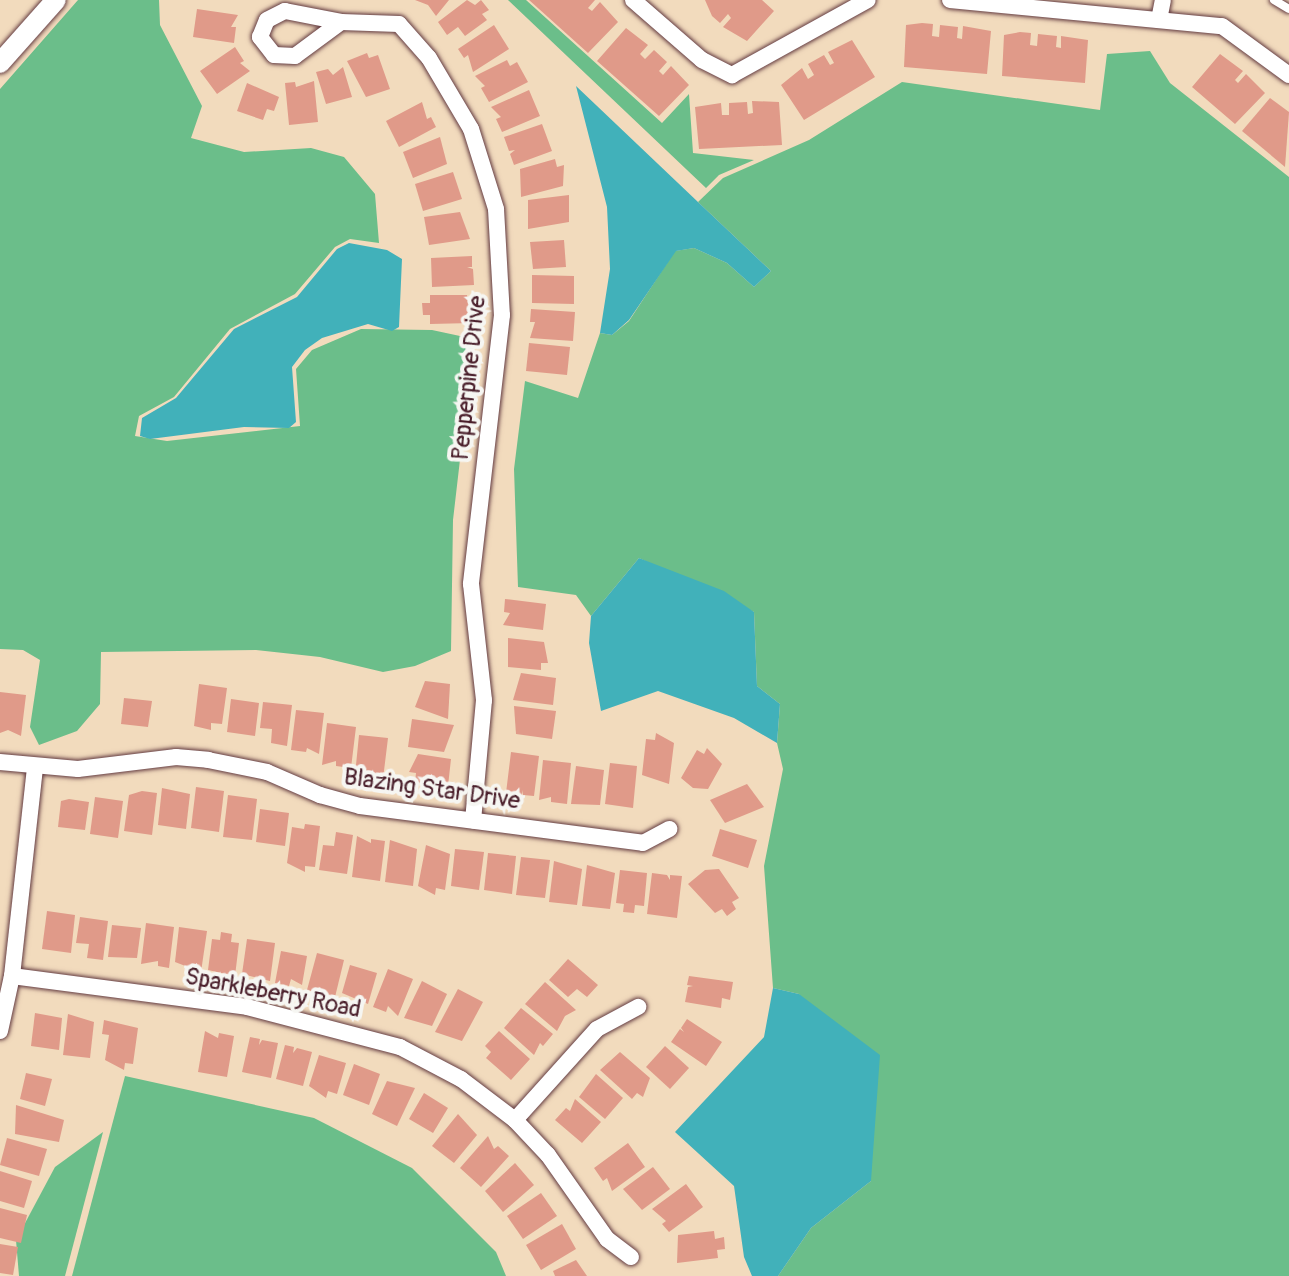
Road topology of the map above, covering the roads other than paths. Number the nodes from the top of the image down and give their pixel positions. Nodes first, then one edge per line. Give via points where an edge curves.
1 (56, 0) edge
2 (633, 0) edge
3 (868, 0) edge
4 (950, 0) edge
5 (1163, 0) edge
6 (1274, 0) edge
7 (1289, 9) edge
8 (1159, 20) junction
9 (341, 22) dead end
10 (1, 59) edge
11 (1289, 75) edge
12 (0, 762) edge
13 (35, 767) junction
14 (473, 820) junction
15 (669, 829) dead end
16 (12, 976) junction
17 (638, 1007) dead end
18 (0, 1031) edge
19 (515, 1120) junction
20 (631, 1257) dead end

1 - 10 street
2 - 3 street via 689,50 732,75
4 - 8 street
5 - 8 street
6 - 7 lane
8 - 11 street via 1222,26
9 - 14 street, Pepperpine Drive via 383,21 410,33 471,129 496,209 502,315 471,584 484,700
12 - 13 street, Blazing Star Drive
13 - 14 street, Blazing Star Drive via 78,769 176,757 222,761 360,806
13 - 16 street
14 - 15 street, Blazing Star Drive via 643,843
16 - 18 street
16 - 19 street, Sparkleberry Road via 247,1007 367,1035 430,1061
17 - 19 street via 597,1029
19 - 20 street, Sparkleberry Road via 548,1155 607,1239

